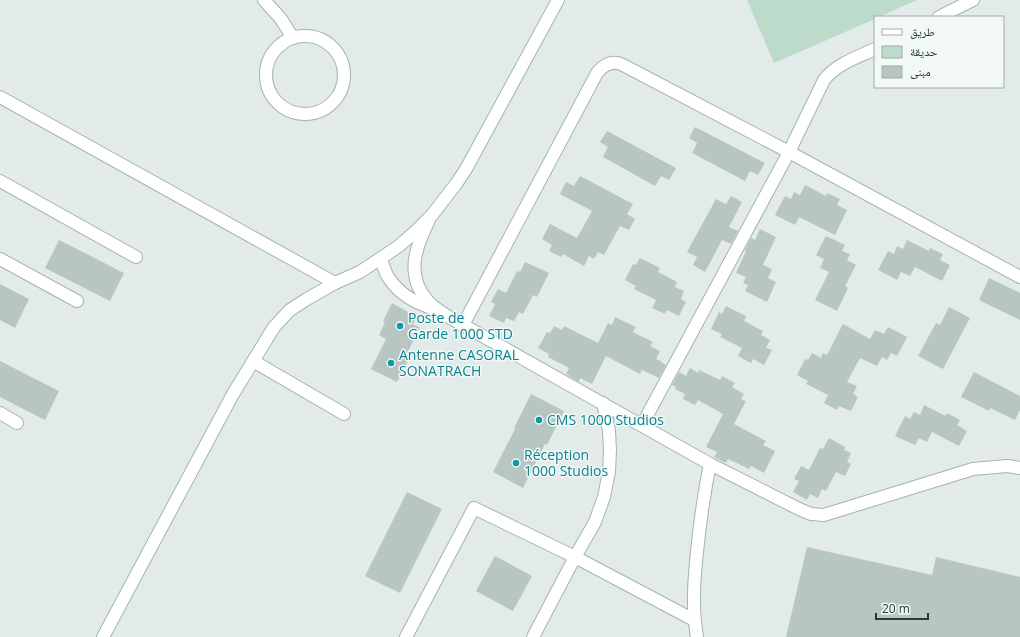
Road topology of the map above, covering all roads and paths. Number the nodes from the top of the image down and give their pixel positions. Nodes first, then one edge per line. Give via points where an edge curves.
1 (264, 0) edge
2 (558, 0) edge
3 (973, 0) edge
4 (941, 16) edge
5 (293, 38) junction
6 (874, 50) edge
7 (0, 97) edge
8 (789, 152) junction
9 (0, 181) edge
10 (432, 215) junction
11 (136, 257) dead end
12 (0, 259) edge
13 (381, 259) junction
14 (1020, 277) edge
15 (335, 283) junction
16 (77, 301) dead end
17 (440, 311) junction
18 (463, 325) junction
19 (253, 360) junction
20 (603, 404) junction
21 (0, 413) edge
22 (344, 414) dead end
23 (17, 423) dead end
24 (642, 425) junction
25 (710, 464) junction
26 (1020, 468) edge
27 (575, 557) junction
28 (694, 620) junction
29 (102, 635) edge
30 (406, 637) edge
31 (533, 637) edge
32 (697, 637) edge

1 - 5 street
2 - 10 street via 466,169
3 - 4 street
5 - 5 street via 273,53 266,76 268,88 273,98 293,113 317,113 329,106 338,96 343,84 344,70 340,57 331,46 320,39 306,36
6 - 8 street via 829,73
7 - 15 street
8 - 14 street
8 - 18 street via 623,65 606,65 592,81
8 - 24 street
9 - 11 street
10 - 13 street
10 - 17 street via 418,246 414,264 415,278 428,301
12 - 16 street
13 - 15 street
13 - 17 street via 394,285 411,300
15 - 19 street via 290,310 274,327
17 - 18 street
18 - 20 street
19 - 22 street
19 - 29 street
20 - 24 street
20 - 27 street via 609,438 609,472 595,522
21 - 23 street
24 - 25 street
25 - 26 street via 811,514 824,514 973,469 1007,466
25 - 28 street via 698,540
27 - 28 street
27 - 30 street via 474,508
27 - 31 street
28 - 32 street

